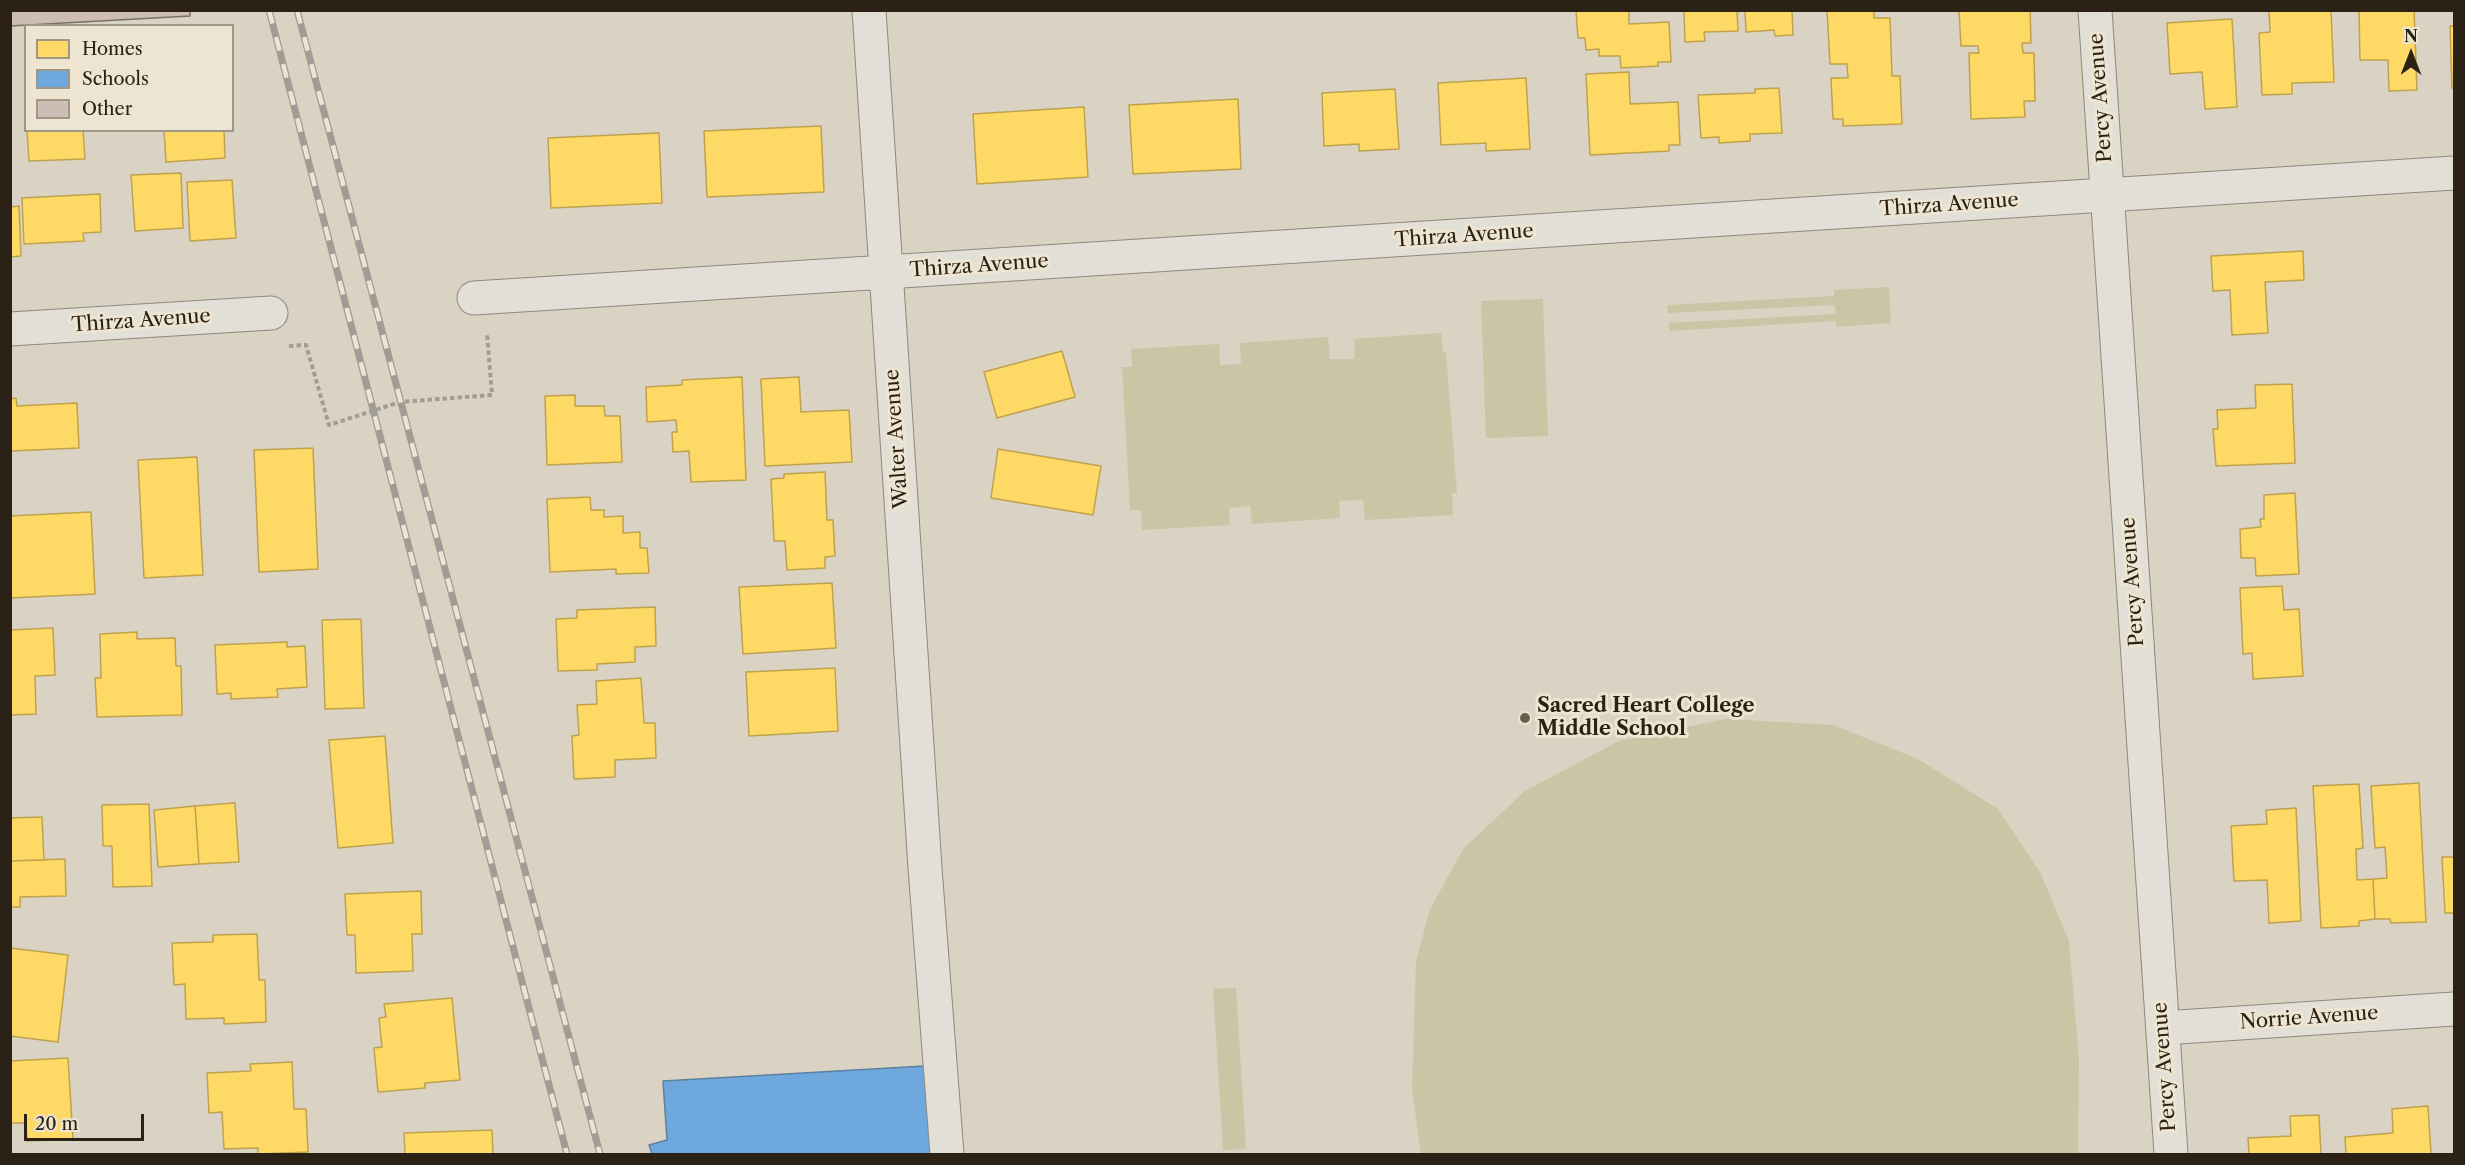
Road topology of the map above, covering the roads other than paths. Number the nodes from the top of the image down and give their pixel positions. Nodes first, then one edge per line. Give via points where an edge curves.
1 (869, 10) edge
2 (2095, 10) edge
3 (2454, 173) edge
4 (2107, 195) junction
5 (886, 272) junction
6 (479, 298) road end
7 (271, 313) dead end
8 (10, 329) edge
9 (2454, 1009) edge
10 (2163, 1028) junction
11 (947, 1155) edge
12 (2171, 1155) edge

1 - 5 street, Walter Avenue
2 - 4 street, Percy Avenue
3 - 4 street, Thirza Avenue
4 - 5 street, Thirza Avenue
4 - 10 street, Percy Avenue
5 - 6 street, Thirza Avenue
5 - 11 street, Walter Avenue
7 - 8 street, Thirza Avenue
9 - 10 street, Norrie Avenue
10 - 12 street, Percy Avenue

